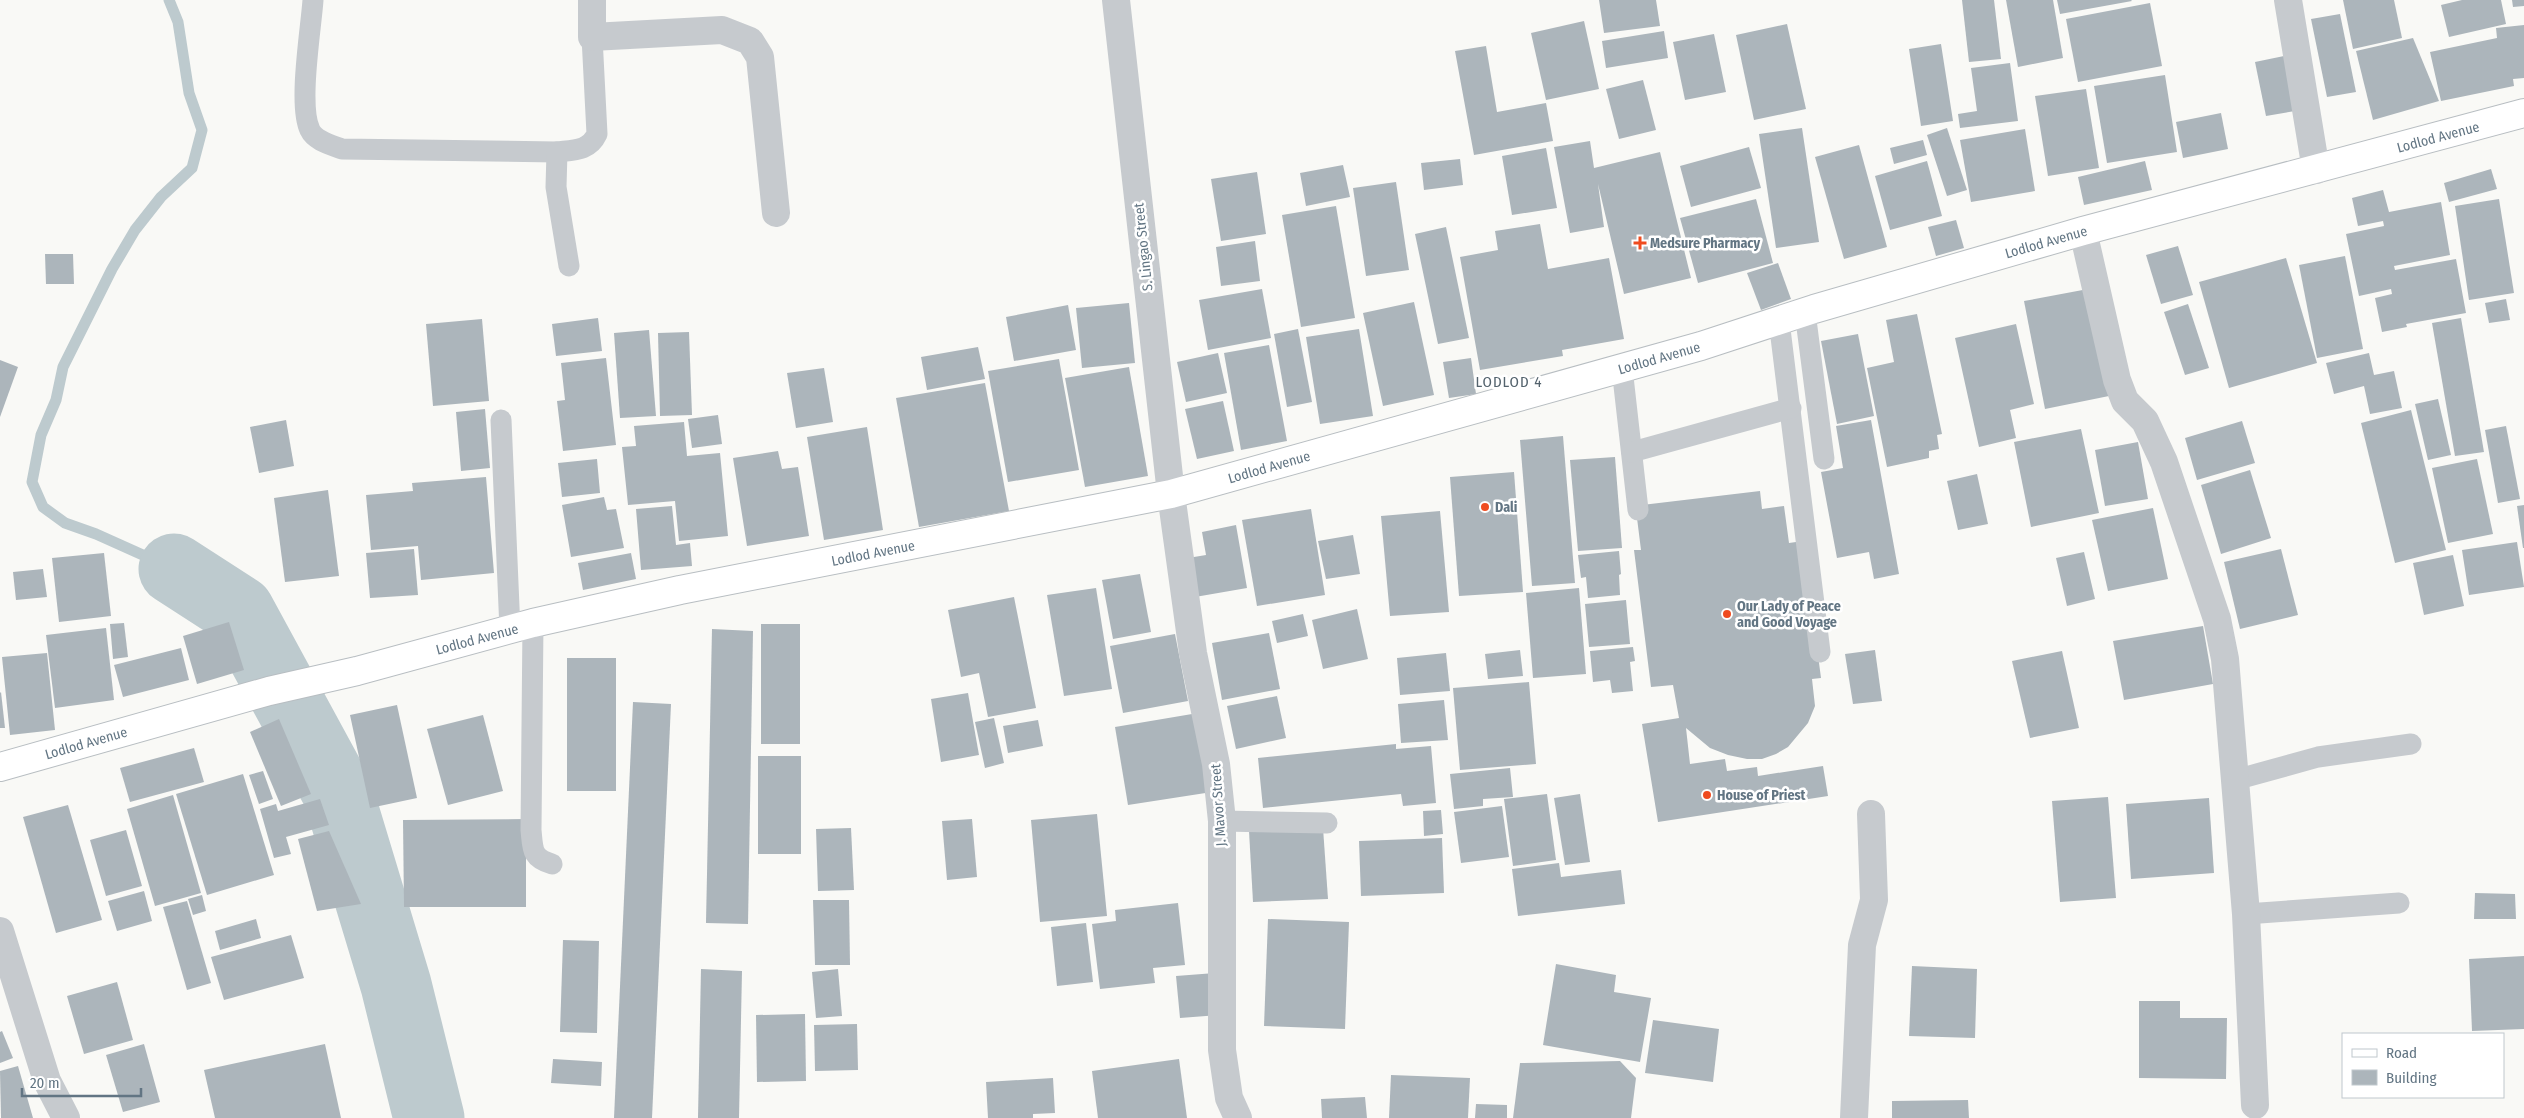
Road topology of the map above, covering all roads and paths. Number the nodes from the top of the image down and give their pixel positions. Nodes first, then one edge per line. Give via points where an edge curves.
1 (313, 0) edge
2 (592, 0) edge
3 (1116, 0) edge
4 (2288, 0) edge
5 (592, 37) junction
6 (2524, 113) edge
7 (557, 152) junction
8 (2316, 170) junction
9 (776, 213) dead end
10 (2084, 231) junction
11 (569, 266) dead end
12 (1805, 312) junction
13 (1779, 321) junction
14 (1622, 368) junction
15 (1791, 408) junction
16 (501, 420) dead end
17 (1632, 452) junction
18 (1824, 459) dead end
19 (1171, 494) junction
20 (1638, 510) dead end
21 (522, 626) junction
22 (1820, 652) dead end
23 (2411, 744) dead end
24 (0, 767) edge
25 (2235, 780) junction
26 (1871, 814) dead end
27 (1222, 821) junction
28 (1327, 822) dead end
29 (552, 864) dead end
30 (2399, 902) dead end
31 (2246, 914) junction
32 (0, 931) edge
33 (2255, 1105) dead end
34 (66, 1118) edge
35 (1238, 1118) edge
36 (1854, 1118) edge

1 - 7 lane via 305,107 309,130 314,136 342,149
2 - 5 street
3 - 19 street, S. Lingao Street
4 - 8 street
5 - 7 lane via 597,134 587,147
5 - 9 street via 722,30 750,41 760,57
6 - 8 main road, Lodlod Avenue
7 - 11 lane via 556,187
8 - 10 main road, Lodlod Avenue
10 - 12 main road, Lodlod Avenue
10 - 25 street via 2117,380 2125,401 2145,422 2164,462 2216,619 2225,659
12 - 13 main road, Lodlod Avenue
12 - 18 lane
13 - 14 main road, Lodlod Avenue
13 - 15 lane
14 - 17 lane
14 - 19 main road, Lodlod Avenue
15 - 17 lane
15 - 22 lane
16 - 21 lane
17 - 20 lane
19 - 21 main road, Lodlod Avenue via 680,590
19 - 27 street, J. Mavor Street via 1193,653 1216,764
21 - 24 main road, Lodlod Avenue via 357,671 269,691
21 - 29 lane via 531,830 534,852 540,860
23 - 25 lane via 2318,757
25 - 31 street
26 - 36 street via 1874,900 1862,945
27 - 28 lane
27 - 35 street, J. Mavor Street via 1222,1050 1229,1098
30 - 31 lane
31 - 33 street
32 - 34 street via 46,1081

